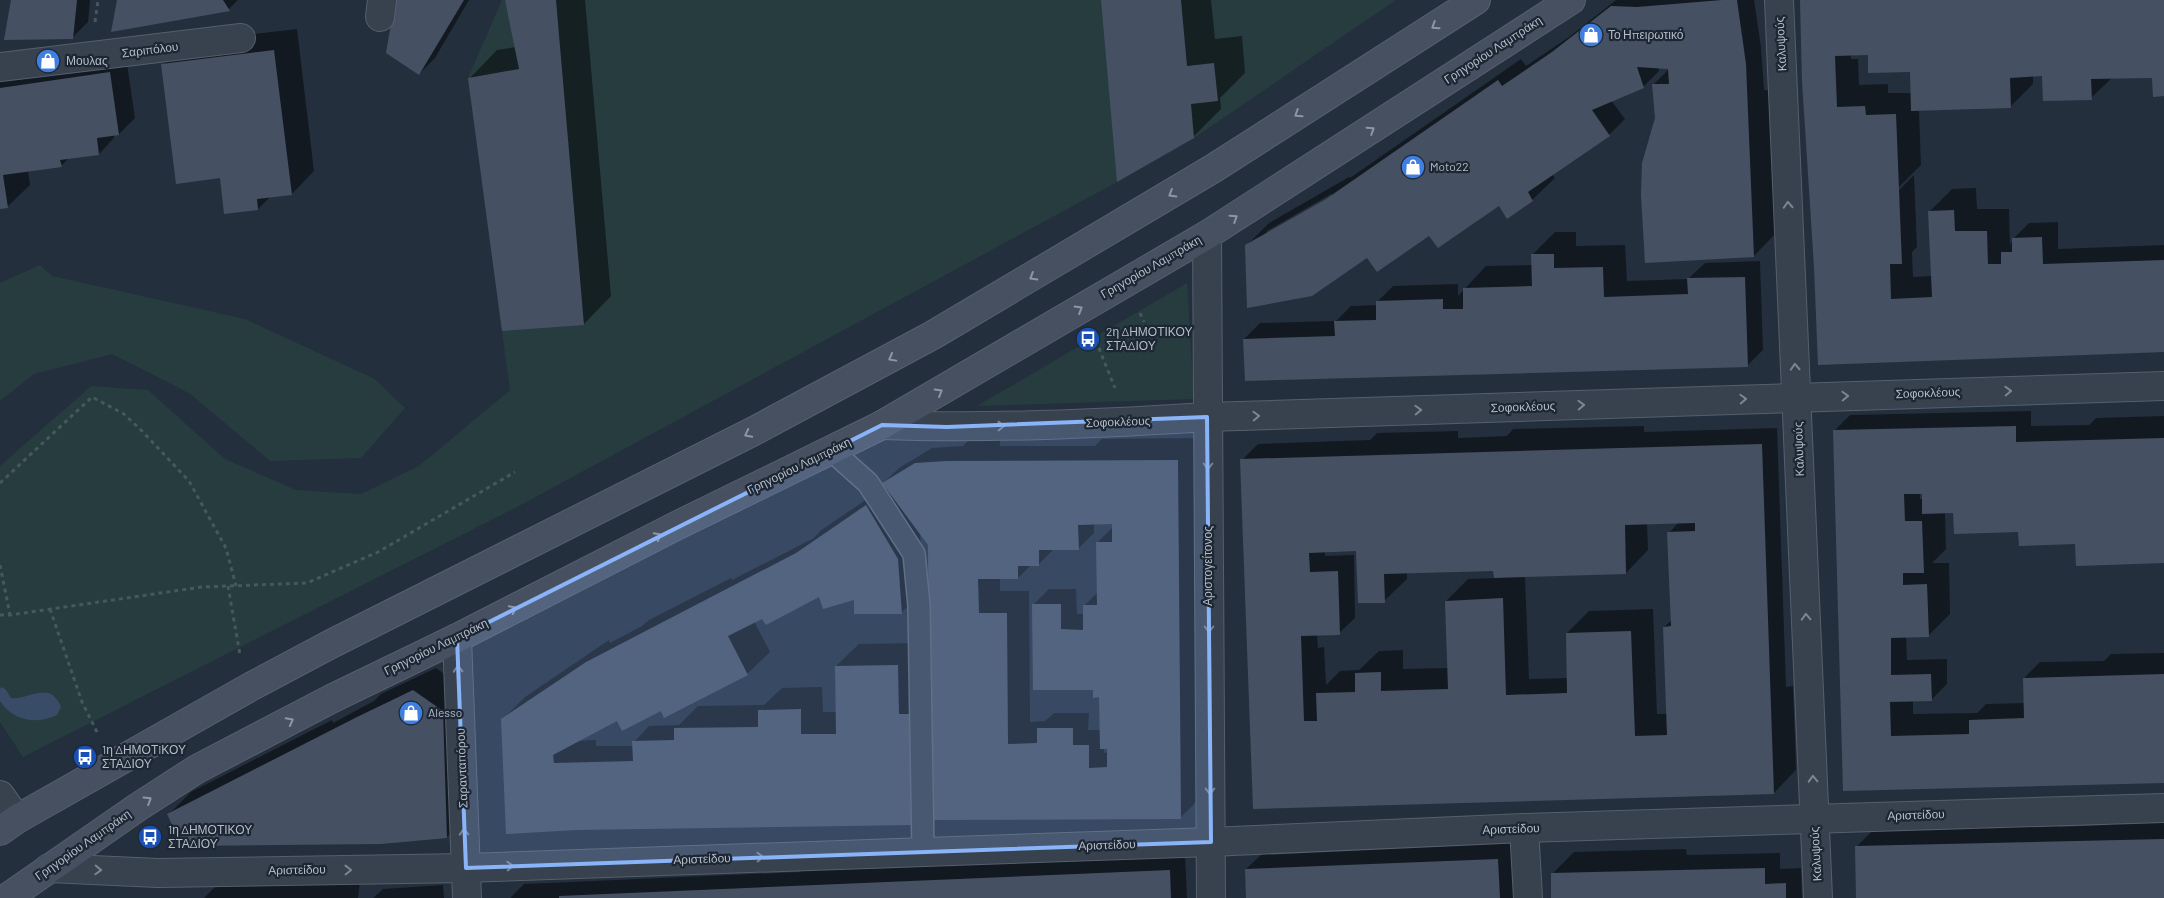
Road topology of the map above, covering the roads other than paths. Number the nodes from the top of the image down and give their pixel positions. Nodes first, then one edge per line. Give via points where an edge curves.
1 (1476, 0) edge
2 (1571, 0) edge
3 (1779, 0) edge
4 (241, 38) dead end
5 (0, 68) edge
6 (1208, 235) junction
7 (2164, 386) edge
8 (1797, 397) junction
9 (1207, 418) junction
10 (882, 425) junction
11 (831, 450) junction
12 (457, 638) junction
13 (0, 795) edge
14 (2164, 808) edge
15 (1815, 818) junction
16 (8, 825) edge
17 (1524, 828) junction
18 (1211, 842) junction
19 (923, 852) junction
20 (49, 868) junction
21 (466, 868) junction
22 (7, 898) edge
23 (467, 898) edge
24 (1211, 898) edge
25 (1528, 898) edge
26 (1818, 898) edge

1 -> 16 street via 1214,168 932,335 752,432 296,662
6 -> 2 street, Γρηγορίου Λαμπράκη
8 -> 3 street, Καλυψούς
4 - 5 street, Σαριπόλου
6 - 9 street, Αριστογείτονος
10 -> 6 street, Γρηγορίου Λαμπράκη
8 -> 7 street, Σοφοκλέους
9 -> 8 street, Σοφοκλέους
15 -> 8 street, Καλυψούς
10 -> 9 street, Σοφοκλέους via 947,427
9 -> 18 street, Αριστογείτονος
10 - 11 street, Γρηγορίου Λαμπράκη
12 -> 11 street, Γρηγορίου Λαμπράκη
11 - 19 lane via 868,483 914,554 919,606
20 -> 12 street, Γρηγορίου Λαμπράκη via 197,769
21 -> 12 street, Σαρανταπόρου
13 - 16 street
14 - 15 street, Αριστείδου
15 - 17 street, Αριστείδου
15 - 26 street, Καλυψούς
17 - 18 street, Αριστείδου
17 - 25 street
18 - 19 street, Αριστείδου
18 - 24 street, Αριστογείτονος
21 -> 19 street, Αριστείδου
20 -> 21 street, Αριστείδου via 158,873
20 - 22 street, Γρηγορίου Λαμπράκη
21 - 23 street, Σαρανταπόρου

